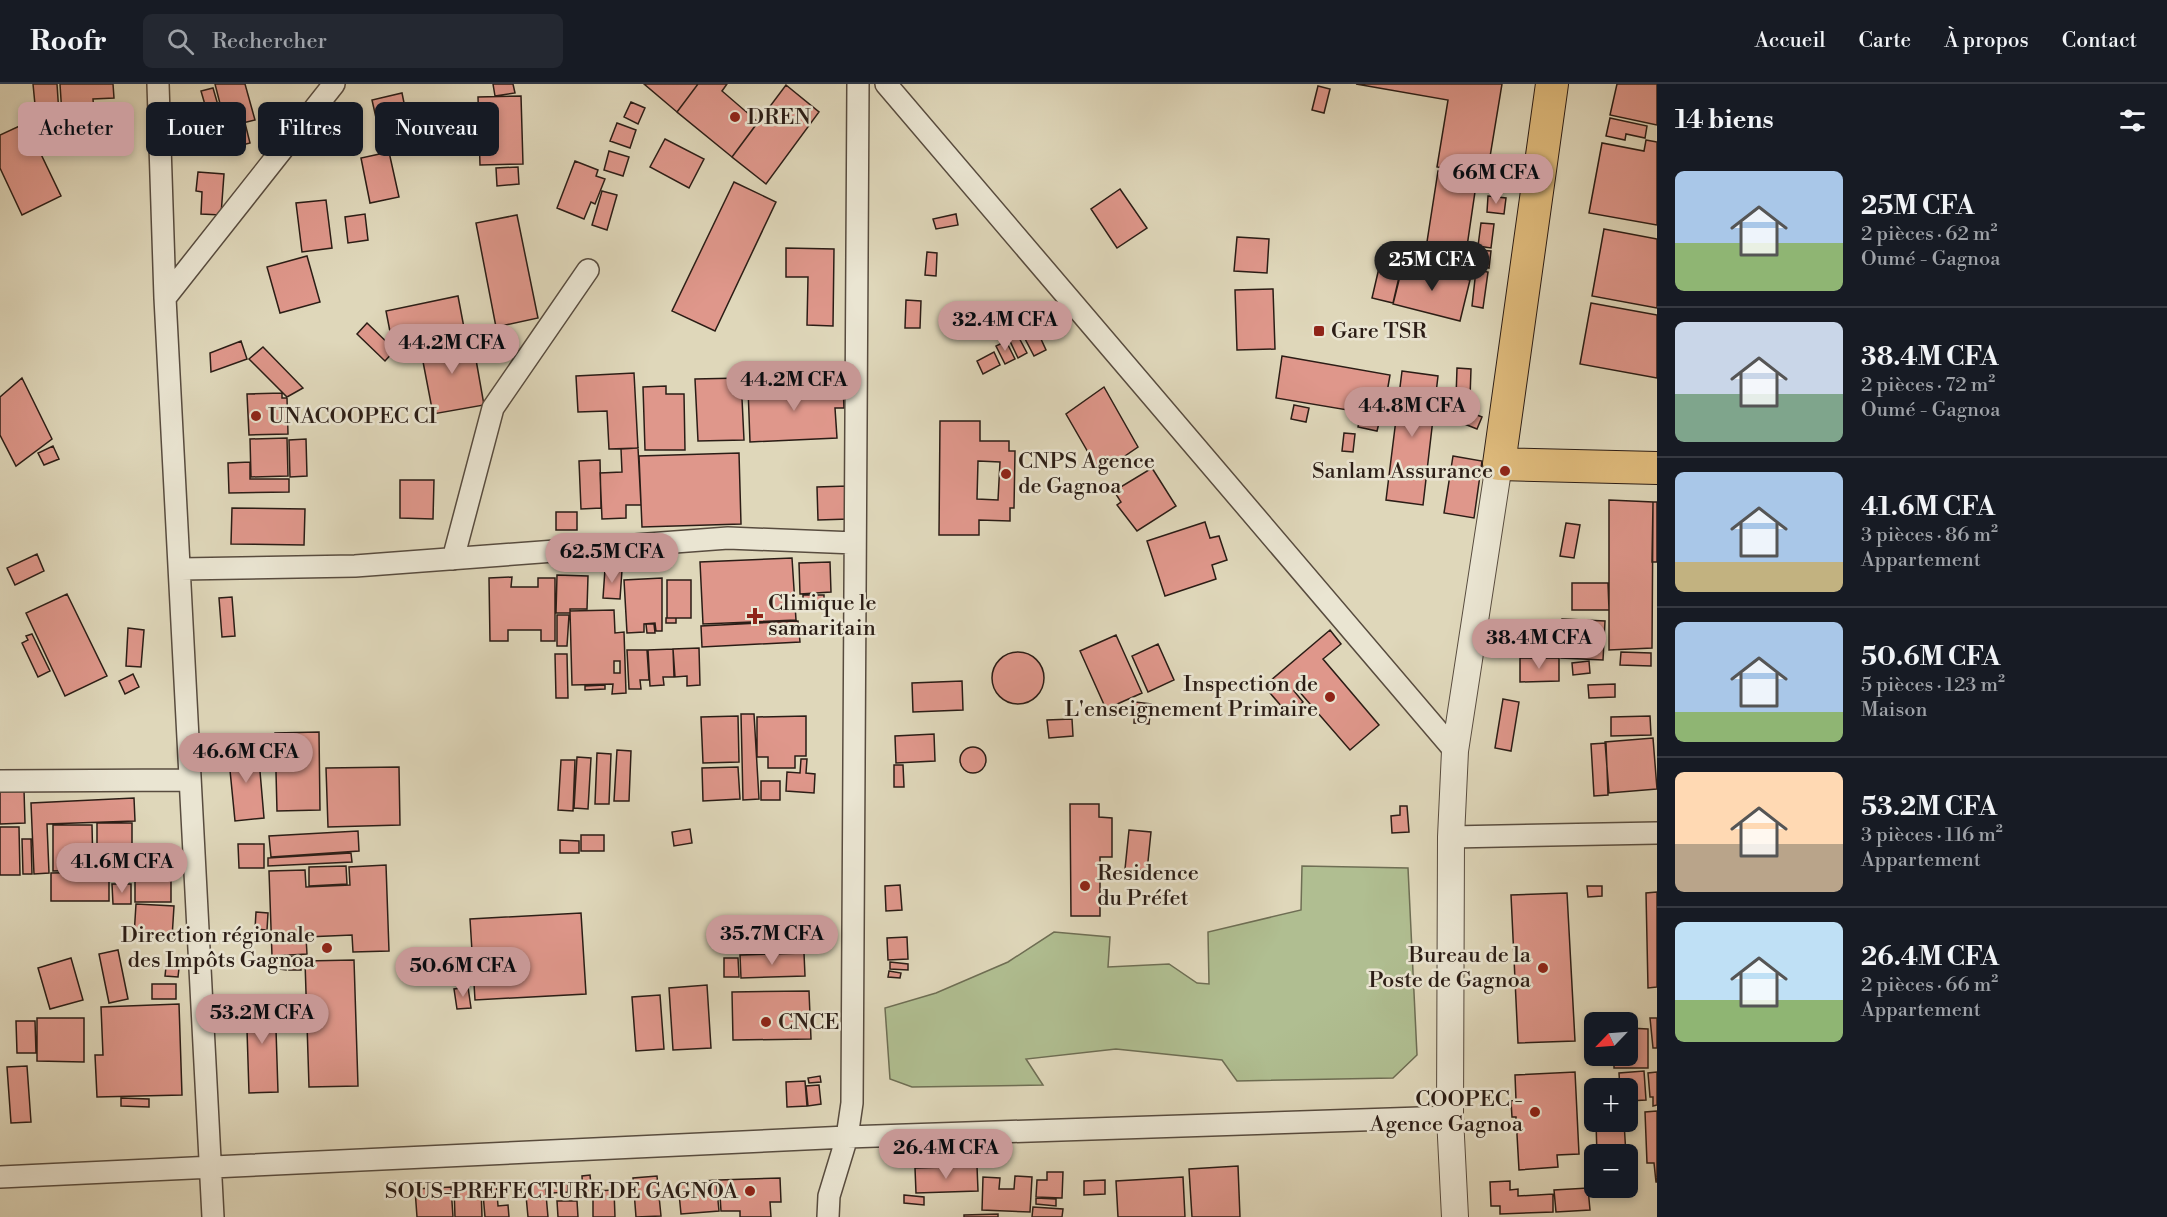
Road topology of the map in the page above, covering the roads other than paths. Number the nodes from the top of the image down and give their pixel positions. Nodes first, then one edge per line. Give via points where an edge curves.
1 (158, 84) edge
2 (334, 84) edge
3 (858, 84) edge
4 (886, 84) edge
5 (1551, 84) edge
6 (588, 270) dead end
7 (165, 298) junction
8 (1499, 464) junction
9 (1657, 468) edge
10 (855, 543) junction
11 (453, 559) junction
12 (181, 569) junction
13 (1455, 751) junction
14 (190, 780) junction
15 (0, 781) edge
16 (1657, 833) edge
17 (1451, 837) junction
18 (1449, 1117) junction
19 (847, 1137) junction
20 (212, 1167) junction
21 (0, 1177) edge
22 (213, 1217) edge
23 (828, 1217) edge
24 (1455, 1217) edge

1 - 7 street
2 - 7 street
3 - 10 street
4 - 13 street
5 - 8 main road
6 - 11 street via 493,408
7 - 12 street
8 - 9 main road
8 - 13 street
10 - 11 street via 728,538
10 - 19 street via 852,1103
11 - 12 street via 355,566
12 - 14 street
13 - 17 street
14 - 15 street
14 - 20 street
16 - 17 street
17 - 18 street
18 - 19 street
18 - 24 street
19 - 20 street
19 - 23 street via 828,1196
20 - 21 street
20 - 22 street

